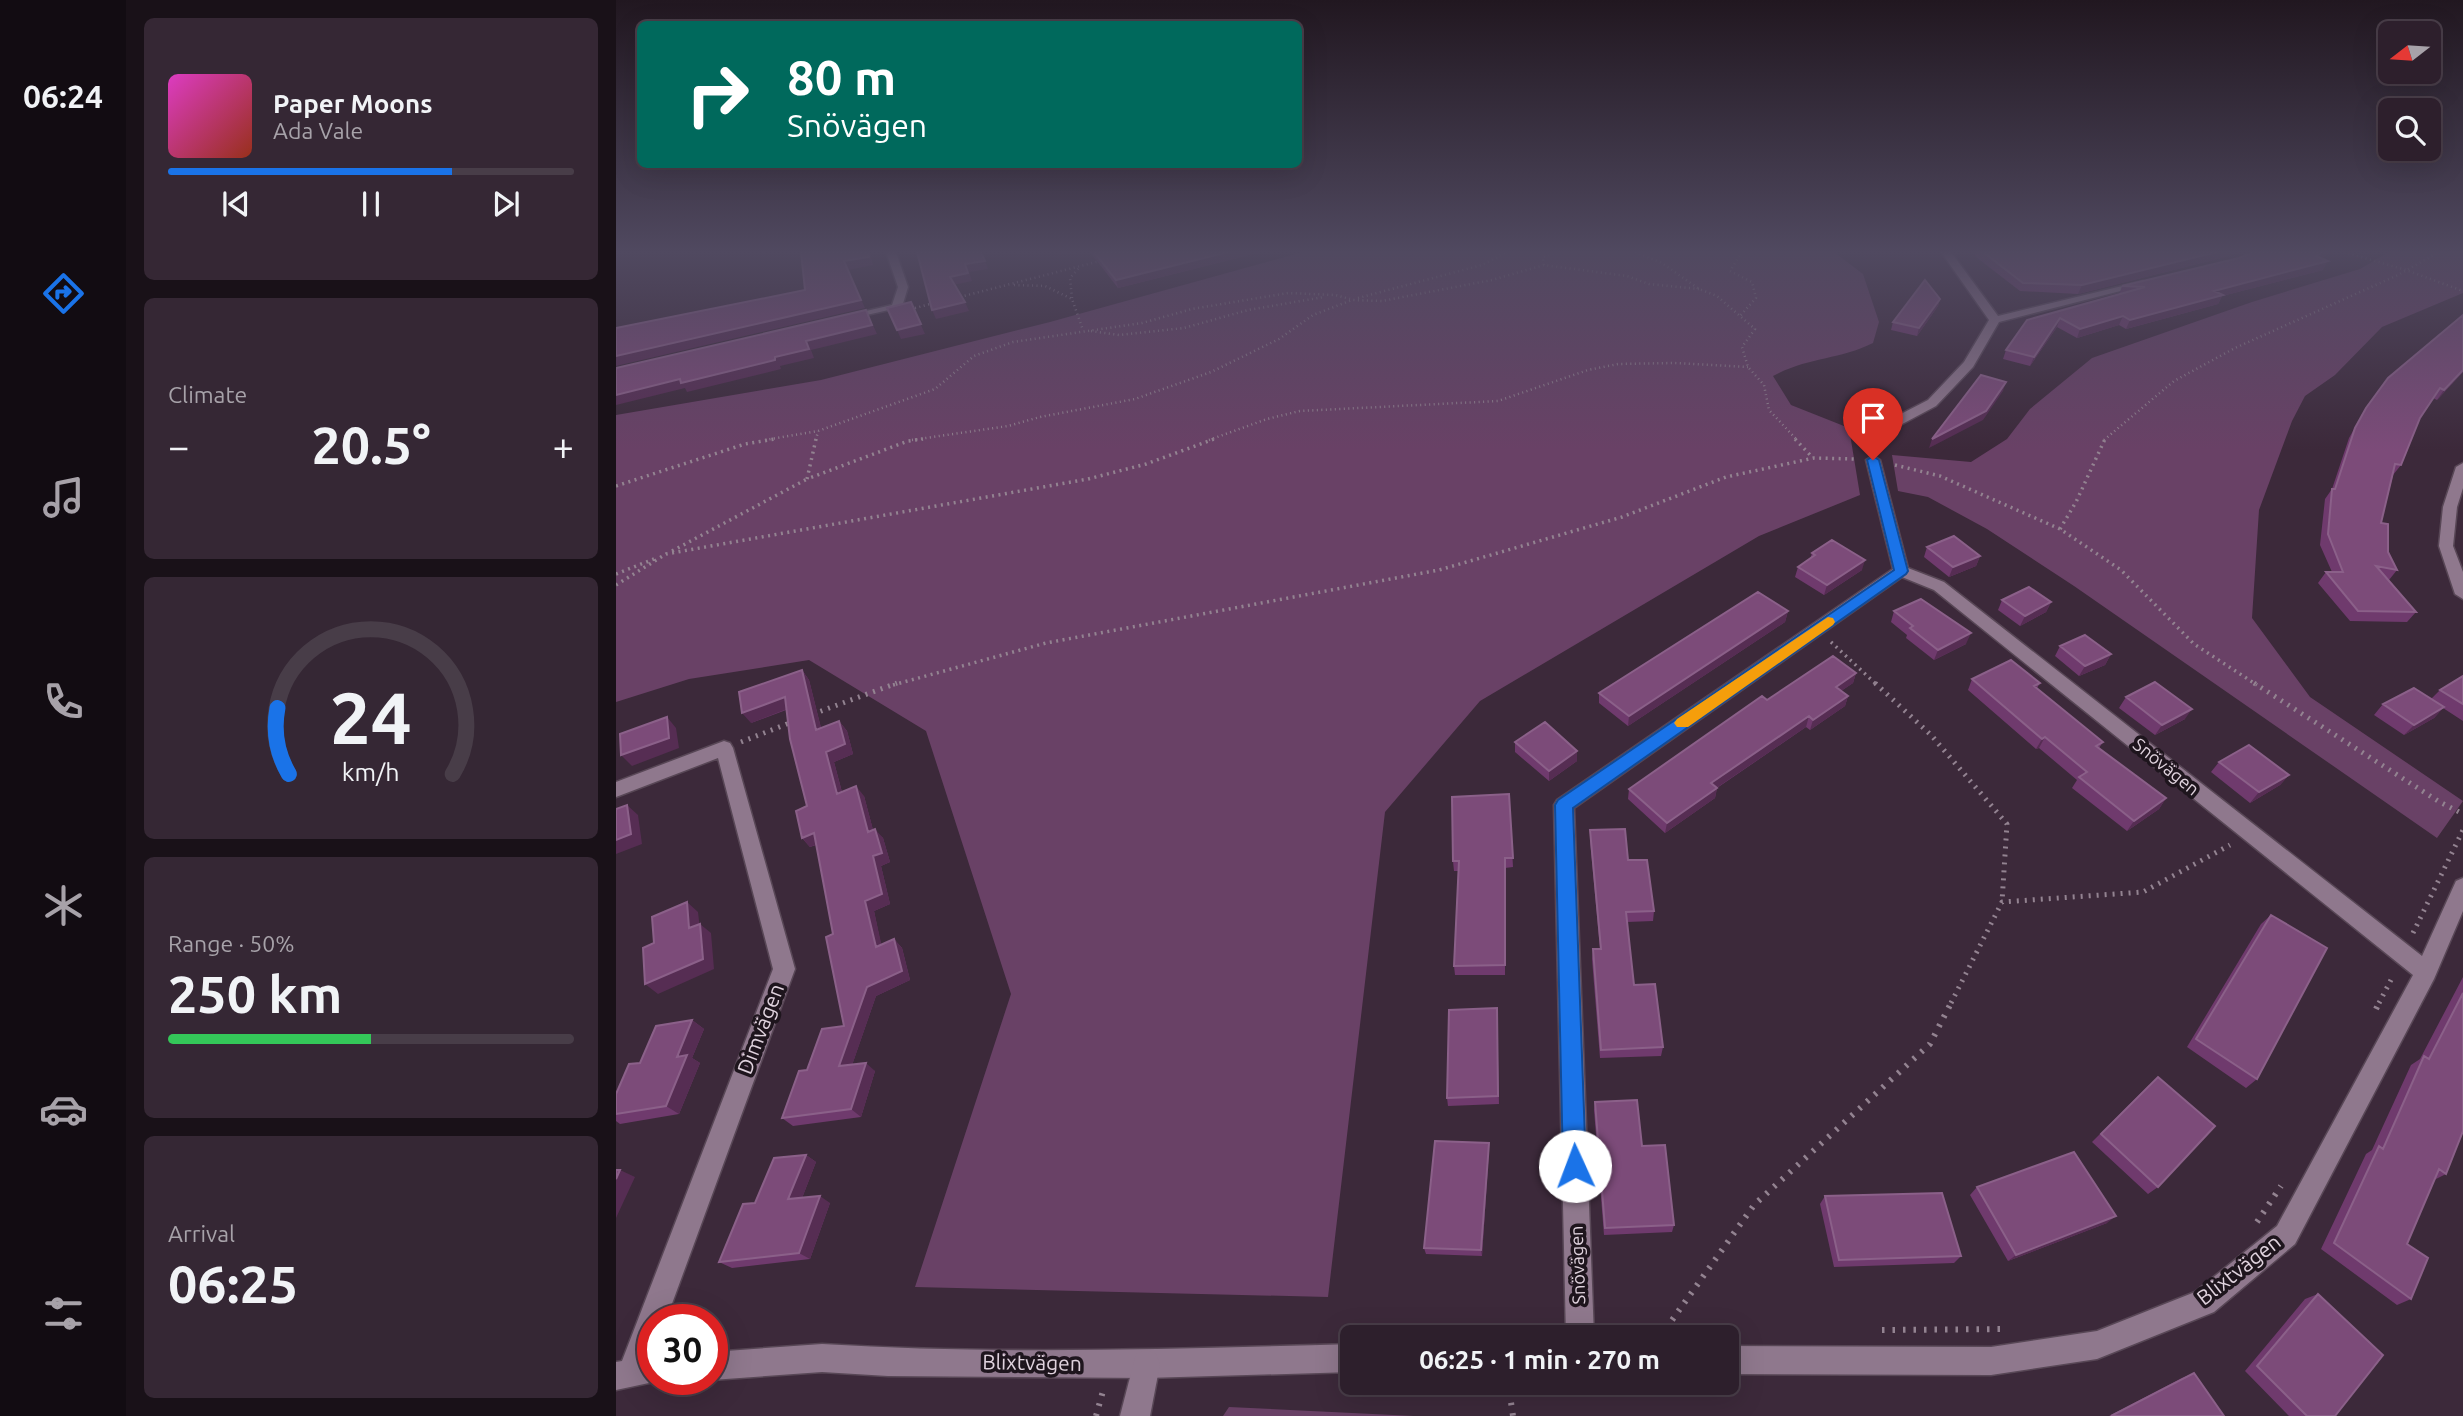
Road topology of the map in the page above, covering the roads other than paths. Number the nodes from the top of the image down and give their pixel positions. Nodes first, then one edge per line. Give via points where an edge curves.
1 (848, 318) edge
2 (2002, 318) edge
3 (1994, 320) joint
4 (830, 322) edge
5 (1871, 435) dead end
6 (1873, 460) road end
7 (2463, 467) edge
8 (1901, 571) junction
9 (2463, 594) edge
10 (616, 790) edge
11 (2463, 887) edge
12 (2426, 972) junction
13 (1580, 1325) edge
14 (1340, 1347) edge
15 (1739, 1360) edge
16 (1146, 1364) junction
17 (728, 1365) edge
18 (634, 1373) edge
19 (1135, 1416) edge

1 - 4 street
2 - 3 street
3 - 5 street via 1969,364 1932,403
6 - 8 street
7 - 9 street via 2450,507 2446,546
8 - 12 street, Snövägen via 1939,586
8 - 13 street, Snövägen via 1564,805
10 - 18 street, Dimvägen via 724,748 783,969
11 - 12 street, Blixtvägen
12 - 15 street, Blixtvägen via 2286,1235 2204,1302 2097,1345 1991,1361
14 - 16 street, Blixtvägen
16 - 17 street, Blixtvägen via 822,1358
16 - 19 street

